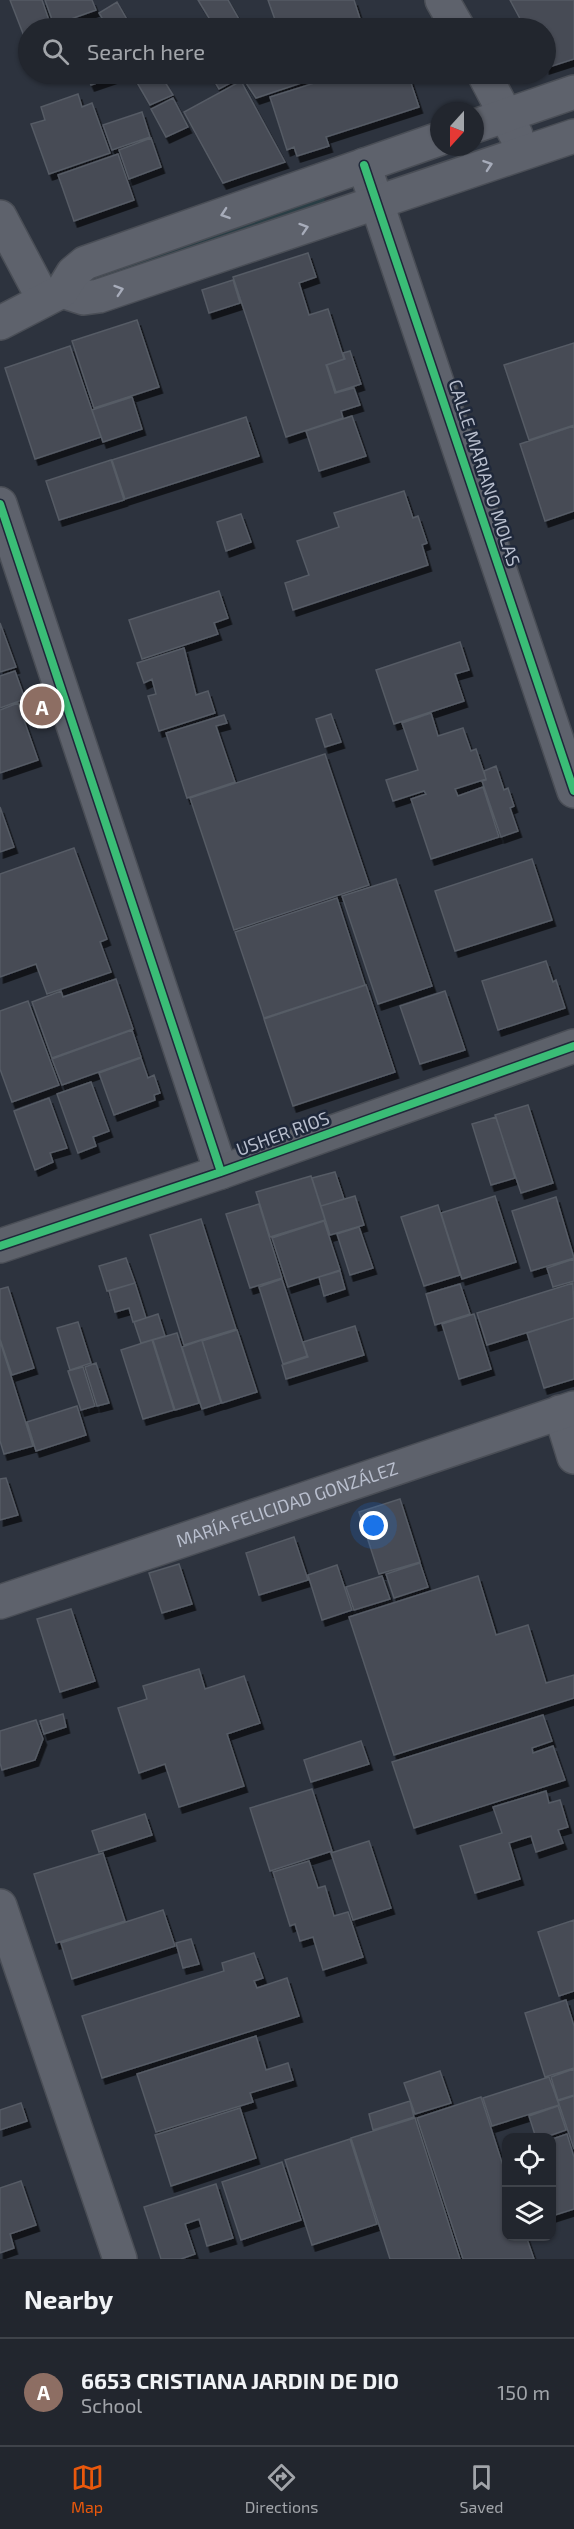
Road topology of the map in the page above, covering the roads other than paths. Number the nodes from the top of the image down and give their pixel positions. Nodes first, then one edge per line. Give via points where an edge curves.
1 (442, 0) edge
2 (452, 18) edge
3 (490, 84) edge
4 (574, 92) edge
5 (507, 115) junction
6 (484, 123) edge
7 (574, 136) edge
8 (430, 142) edge
9 (525, 153) junction
10 (364, 165) junction
11 (378, 203) junction
12 (0, 217) edge
13 (53, 295) junction
14 (0, 323) edge
15 (1, 513) edge
16 (574, 791) edge
17 (574, 1046) edge
18 (221, 1172) junction
19 (0, 1246) edge
20 (567, 1410) edge
21 (574, 1457) edge
22 (0, 1602) edge
23 (0, 1906) edge
24 (120, 2259) edge

1 - 2 street
3 - 5 street
4 - 5 street
5 - 6 street
5 - 9 street
7 - 9 street
8 - 10 street
11 -> 9 street
10 - 11 street, CALLE MARIANO MOLAS
10 -> 13 street via 85,263
13 -> 11 street via 99,296
11 - 16 street, CALLE MARIANO MOLAS
12 - 13 street
13 - 14 street
15 - 18 street
17 - 18 street, USHER RIOS
18 - 19 street, USHER RIOS
20 - 21 street
20 - 22 street, MARÍA FELICIDAD GONZÁLEZ
23 - 24 street

